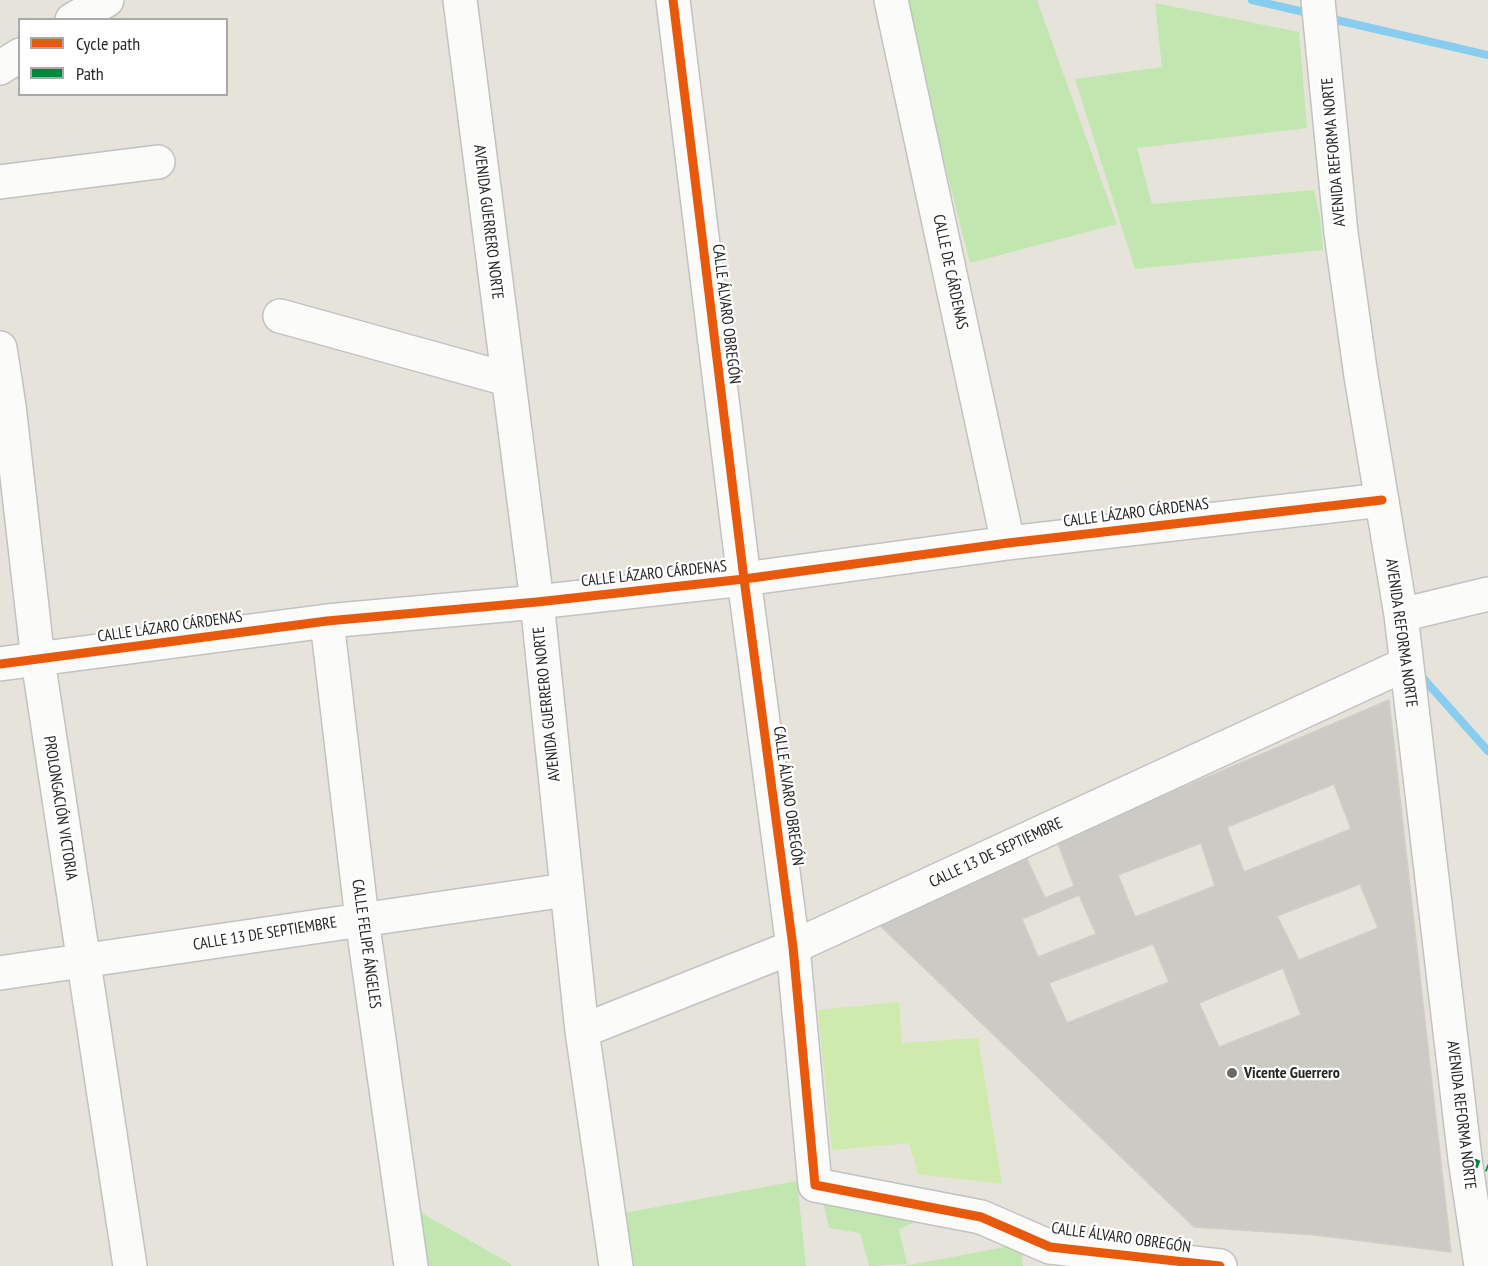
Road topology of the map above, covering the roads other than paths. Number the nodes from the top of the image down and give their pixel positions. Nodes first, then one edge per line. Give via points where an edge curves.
1 (106, 0) edge
2 (460, 0) edge
3 (672, 0) edge
4 (891, 0) edge
5 (1318, 0) edge
6 (75, 18) edge
7 (18, 56) edge
8 (0, 68) edge
9 (158, 162) dead end
10 (0, 182) edge
11 (280, 316) dead end
12 (0, 348) edge
13 (507, 379) junction
14 (5, 406) edge
15 (1382, 500) junction
16 (1008, 543) junction
17 (744, 579) junction
18 (1488, 594) edge
19 (537, 602) junction
20 (1401, 615) junction
21 (327, 621) junction
22 (38, 660) junction
23 (0, 664) edge
24 (1406, 664) junction
25 (566, 891) junction
26 (362, 919) junction
27 (793, 947) junction
28 (84, 961) junction
29 (0, 973) edge
30 (582, 1031) junction
31 (1478, 1182) edge
32 (1051, 1256) edge
33 (130, 1266) edge
34 (411, 1266) edge
35 (616, 1266) edge
36 (1220, 1266) edge
37 (1481, 1266) edge

1 - 6 street
2 - 13 street, AVENIDA GUERRERO NORTE
3 - 17 street, CALLE ÁLVARO OBREGÓN
4 - 16 street, CALLE DE CÁRDENAS
5 - 15 street, AVENIDA REFORMA NORTE via 1341,233
7 - 8 street
9 - 10 street
11 - 13 street
12 - 14 street, PROLONGACIÓN VICTORIA
13 - 19 street, AVENIDA GUERRERO NORTE
14 - 22 street, PROLONGACIÓN VICTORIA
15 - 16 street, CALLE LÁZARO CÁRDENAS
15 - 20 street, AVENIDA REFORMA NORTE
16 - 17 street, CALLE LÁZARO CÁRDENAS
17 - 19 street, CALLE LÁZARO CÁRDENAS
17 - 27 street, CALLE ÁLVARO OBREGÓN
18 - 20 street
19 - 21 street, CALLE LÁZARO CÁRDENAS
19 - 25 street, AVENIDA GUERRERO NORTE
20 - 24 street, AVENIDA REFORMA NORTE
21 - 22 street, CALLE LÁZARO CÁRDENAS
21 - 26 street, CALLE FELIPE ÁNGELES
22 - 23 street, CALLE LÁZARO CÁRDENAS
22 - 28 street, PROLONGACIÓN VICTORIA
24 - 27 street, CALLE 13 DE SEPTIEMBRE
24 - 31 street, AVENIDA REFORMA NORTE
25 - 26 street, CALLE 13 DE SEPTIEMBRE
25 - 30 street, AVENIDA GUERRERO NORTE
26 - 28 street, CALLE 13 DE SEPTIEMBRE
26 - 34 street, CALLE FELIPE ÁNGELES
27 - 30 street, CALLE 13 DE SEPTIEMBRE
27 - 32 street, CALLE ÁLVARO OBREGÓN via 815,1185 981,1217
28 - 29 street, CALLE 13 DE SEPTIEMBRE
28 - 33 street, PROLONGACIÓN VICTORIA
30 - 35 street, AVENIDA GUERRERO NORTE
31 - 37 street, AVENIDA REFORMA NORTE
32 - 36 street, CALLE ÁLVARO OBREGÓN

